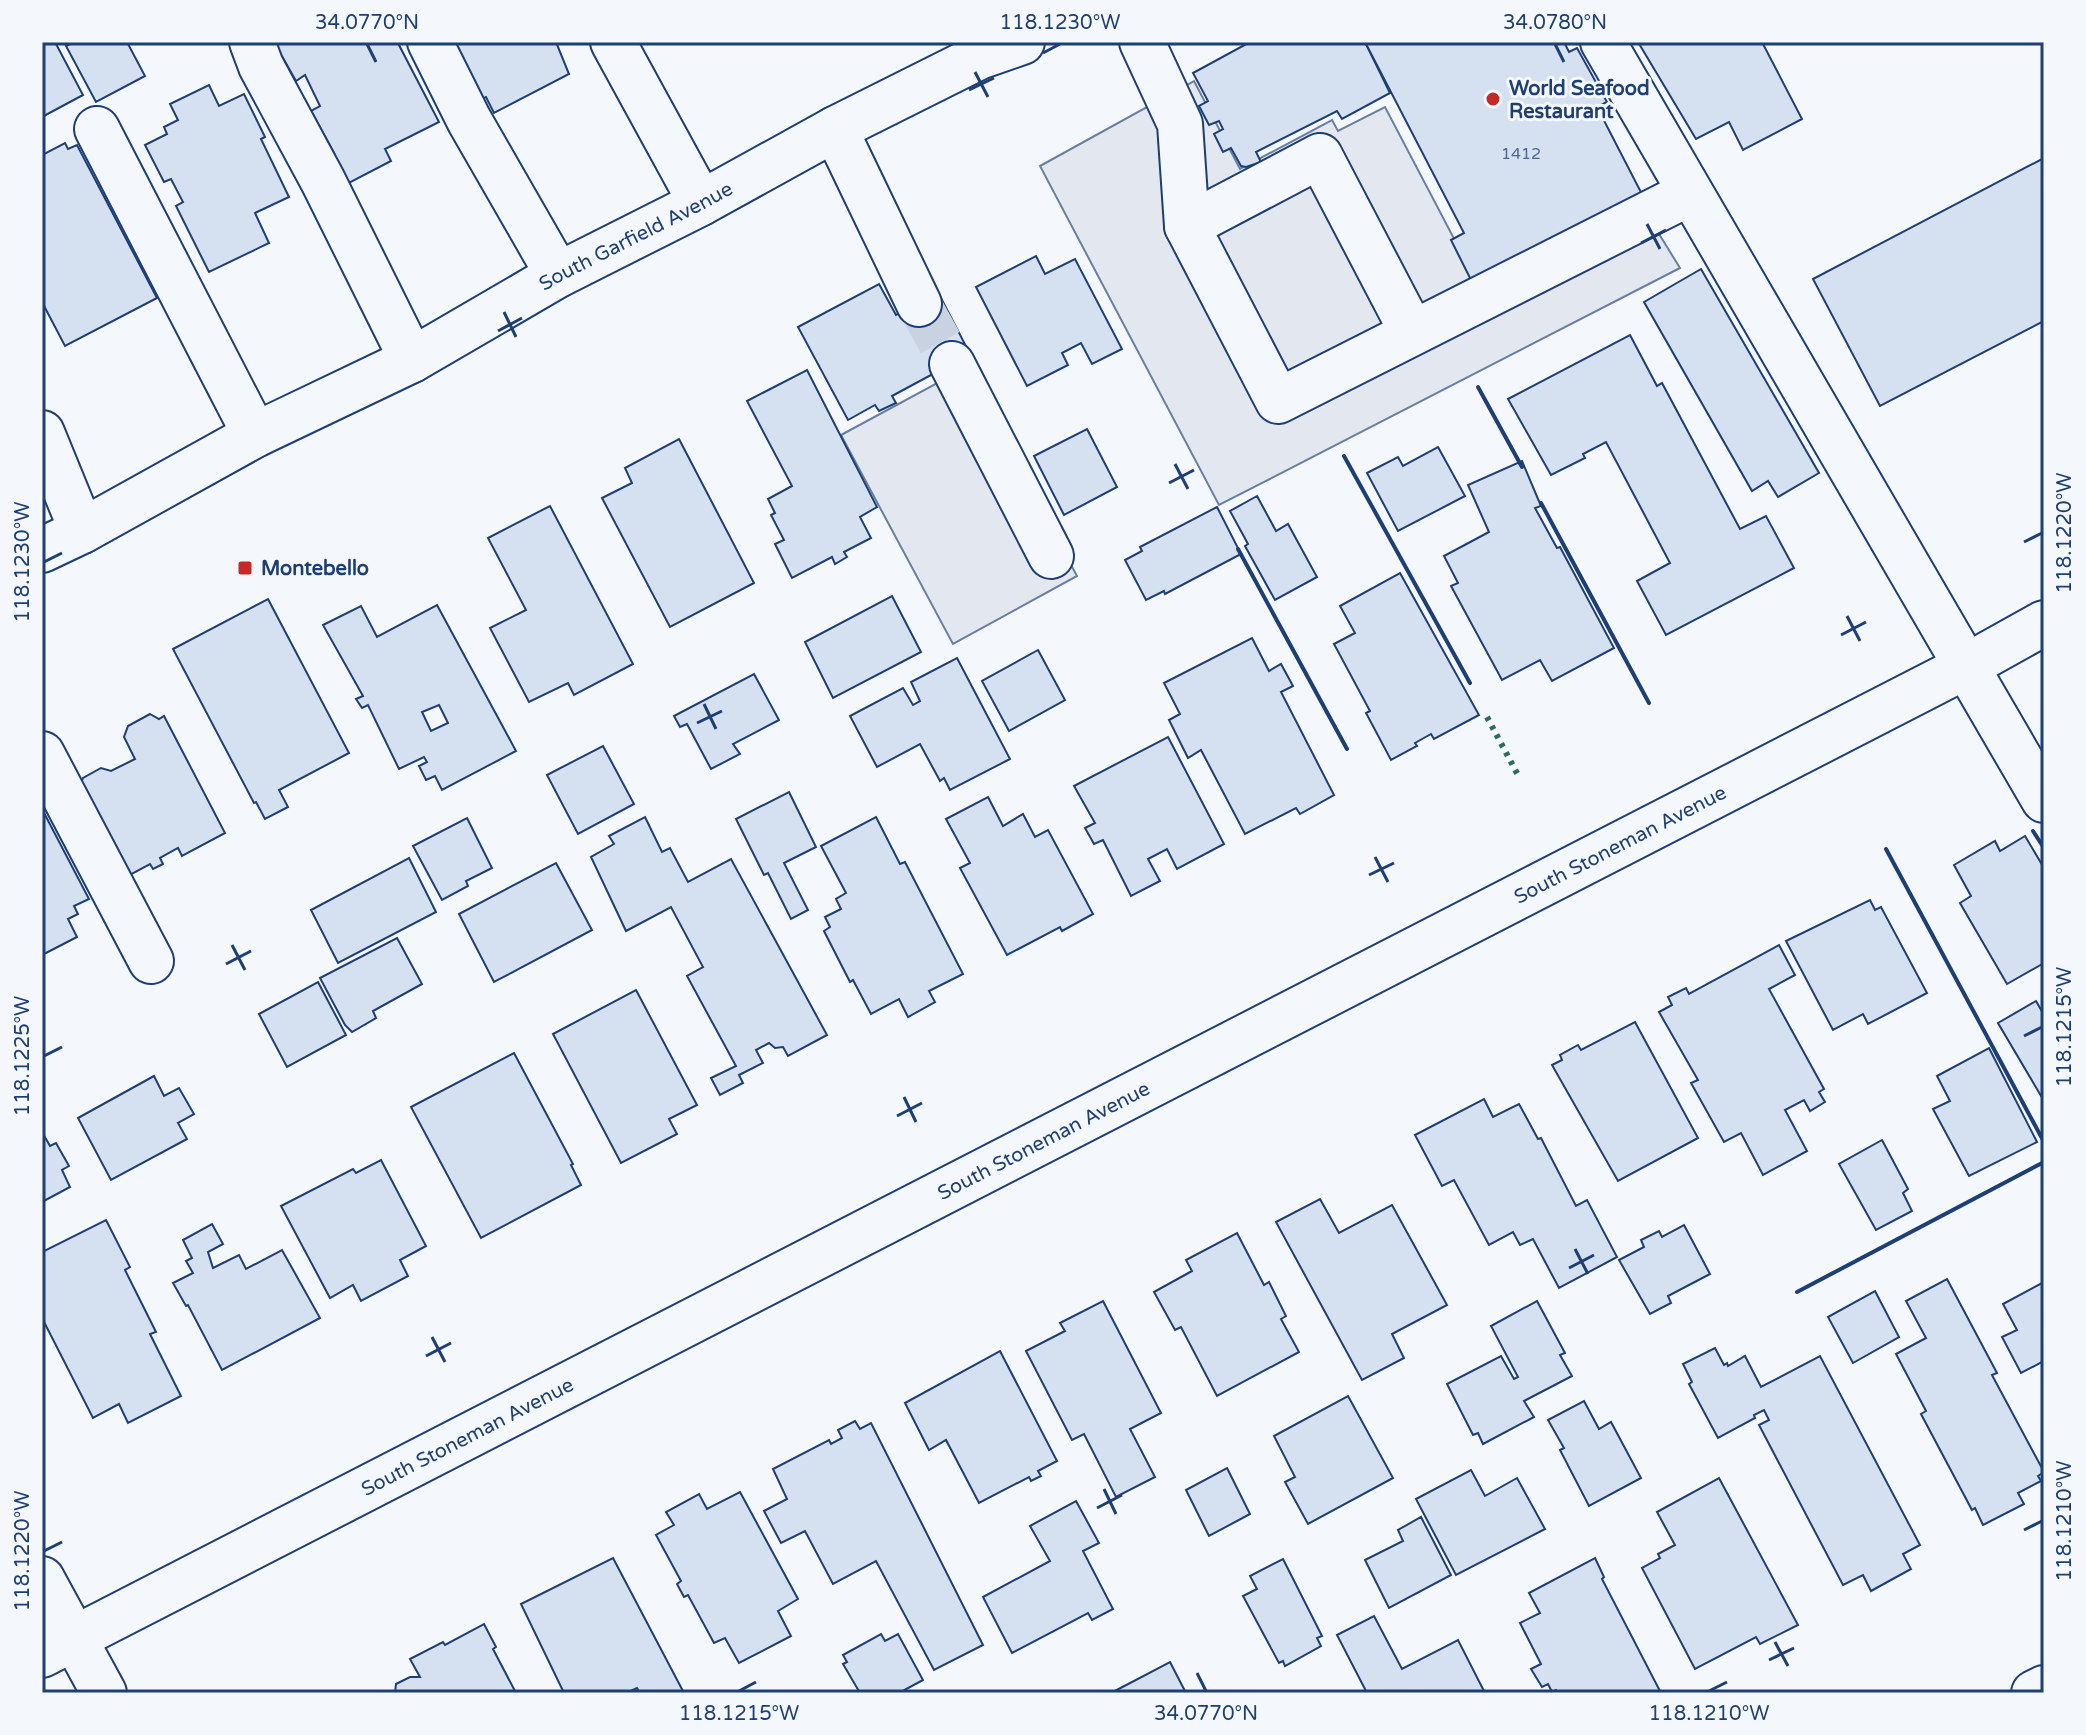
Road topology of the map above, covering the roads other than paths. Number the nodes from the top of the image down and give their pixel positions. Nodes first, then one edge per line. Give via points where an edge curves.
1 (252, 42) edge
2 (430, 42) edge
3 (613, 42) edge
4 (1022, 42) edge
5 (1142, 42) edge
6 (1603, 42) edge
7 (975, 50) edge
8 (97, 129) dead end
9 (835, 129) junction
10 (1690, 193) junction
11 (701, 203) junction
12 (1187, 226) junction
13 (558, 275) junction
14 (919, 304) tunnel mouth
15 (1412, 332) junction
16 (412, 360) junction
17 (952, 364) tunnel mouth
18 (42, 433) edge
19 (255, 435) junction
20 (82, 531) junction
21 (42, 550) edge
22 (1051, 556) dead end
23 (2044, 623) edge
24 (1965, 667) junction
25 (42, 754) edge
26 (2044, 800) edge
27 (151, 961) dead end
28 (42, 1579) edge
29 (57, 1646) edge
30 (2044, 1688) edge
31 (104, 1693) edge
32 (2034, 1693) edge

1 - 16 street
2 - 13 street
3 - 11 street
4 - 7 street, South Garfield Avenue
5 - 12 street via 1180,124
6 - 10 street
7 - 9 street, South Garfield Avenue
8 - 19 street
9 - 11 street, South Garfield Avenue
9 - 14 street
10 - 15 street
10 - 24 street
11 - 13 street, South Garfield Avenue
12 - 15 street via 1278,401
12 - 15 street via 1320,156
13 - 16 street, South Garfield Avenue
16 - 19 street, South Garfield Avenue
17 - 22 street
18 - 20 street
19 - 20 street, South Garfield Avenue
20 - 21 street, South Garfield Avenue
23 - 24 street, South Stoneman Avenue
24 - 26 street
24 - 29 street, South Stoneman Avenue
25 - 27 street
28 - 29 street
29 - 31 street
30 - 32 street

